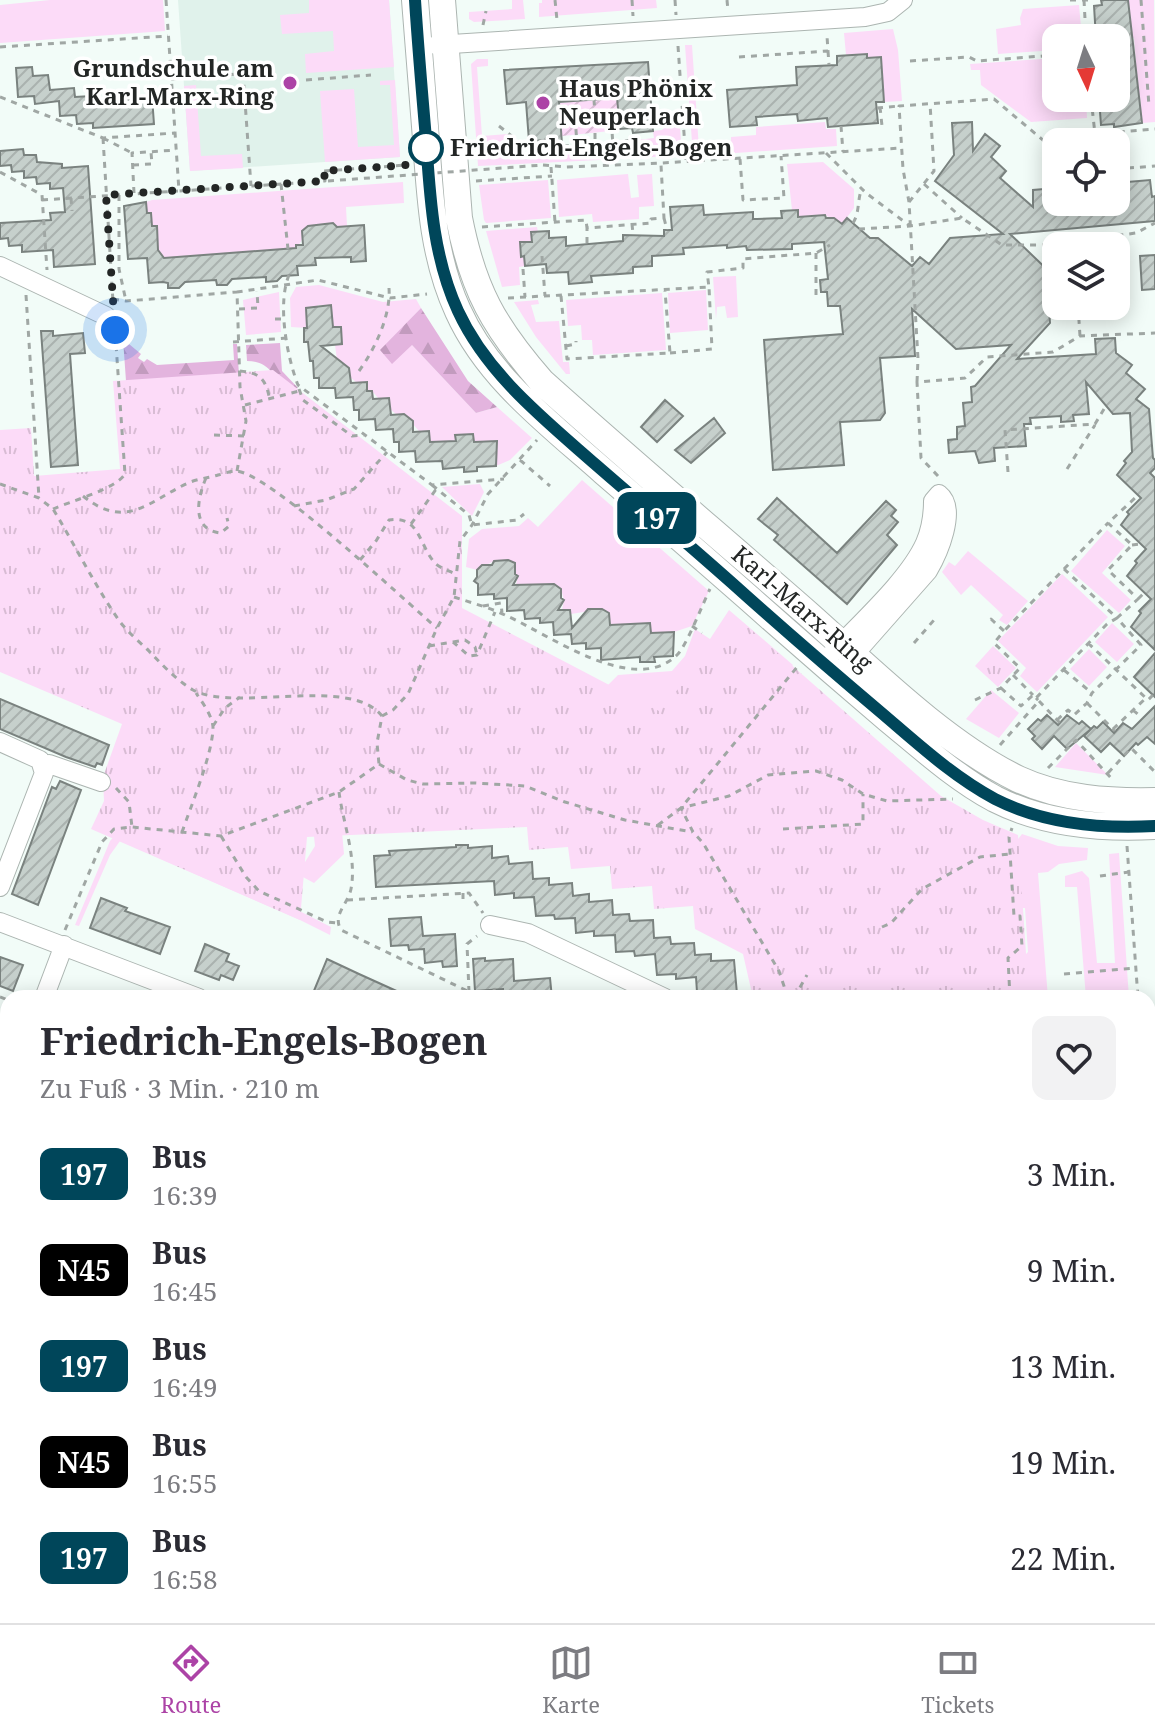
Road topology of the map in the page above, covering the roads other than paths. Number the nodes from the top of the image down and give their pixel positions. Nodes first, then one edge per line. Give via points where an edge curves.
1 (415, 0) edge
2 (442, 0) edge
3 (903, 0) edge
4 (432, 45) junction
5 (0, 266) edge
6 (112, 311) road end
7 (848, 650) junction
8 (819, 667) junction
9 (0, 742) edge
10 (42, 766) junction
11 (101, 782) road end
12 (1155, 801) edge
13 (1155, 826) edge
14 (0, 887) edge
15 (0, 922) edge
16 (490, 925) road end
17 (62, 945) junction
18 (47, 990) edge
19 (178, 990) edge
20 (648, 990) edge

1 - 4 main road, Karl-Marx-Ring
2 - 4 main road, Karl-Marx-Ring
3 - 4 street via 888,12 865,17
4 - 7 main road, Karl-Marx-Ring via 459,218 476,285 499,329 542,382
4 - 8 main road, Karl-Marx-Ring via 431,210 436,246 474,342 523,399
5 - 6 street via 49,290
7 - 7 street via 937,556 947,508 939,494 925,544
7 - 8 street
7 - 12 main road, Karl-Marx-Ring via 963,747 1021,781 1074,797
8 - 13 main road, Karl-Marx-Ring via 997,800 1066,822
9 - 10 street via 40,760
10 - 11 street
10 - 14 street via 44,773
15 - 17 street
16 - 20 street via 528,933
17 - 18 street
17 - 19 street

